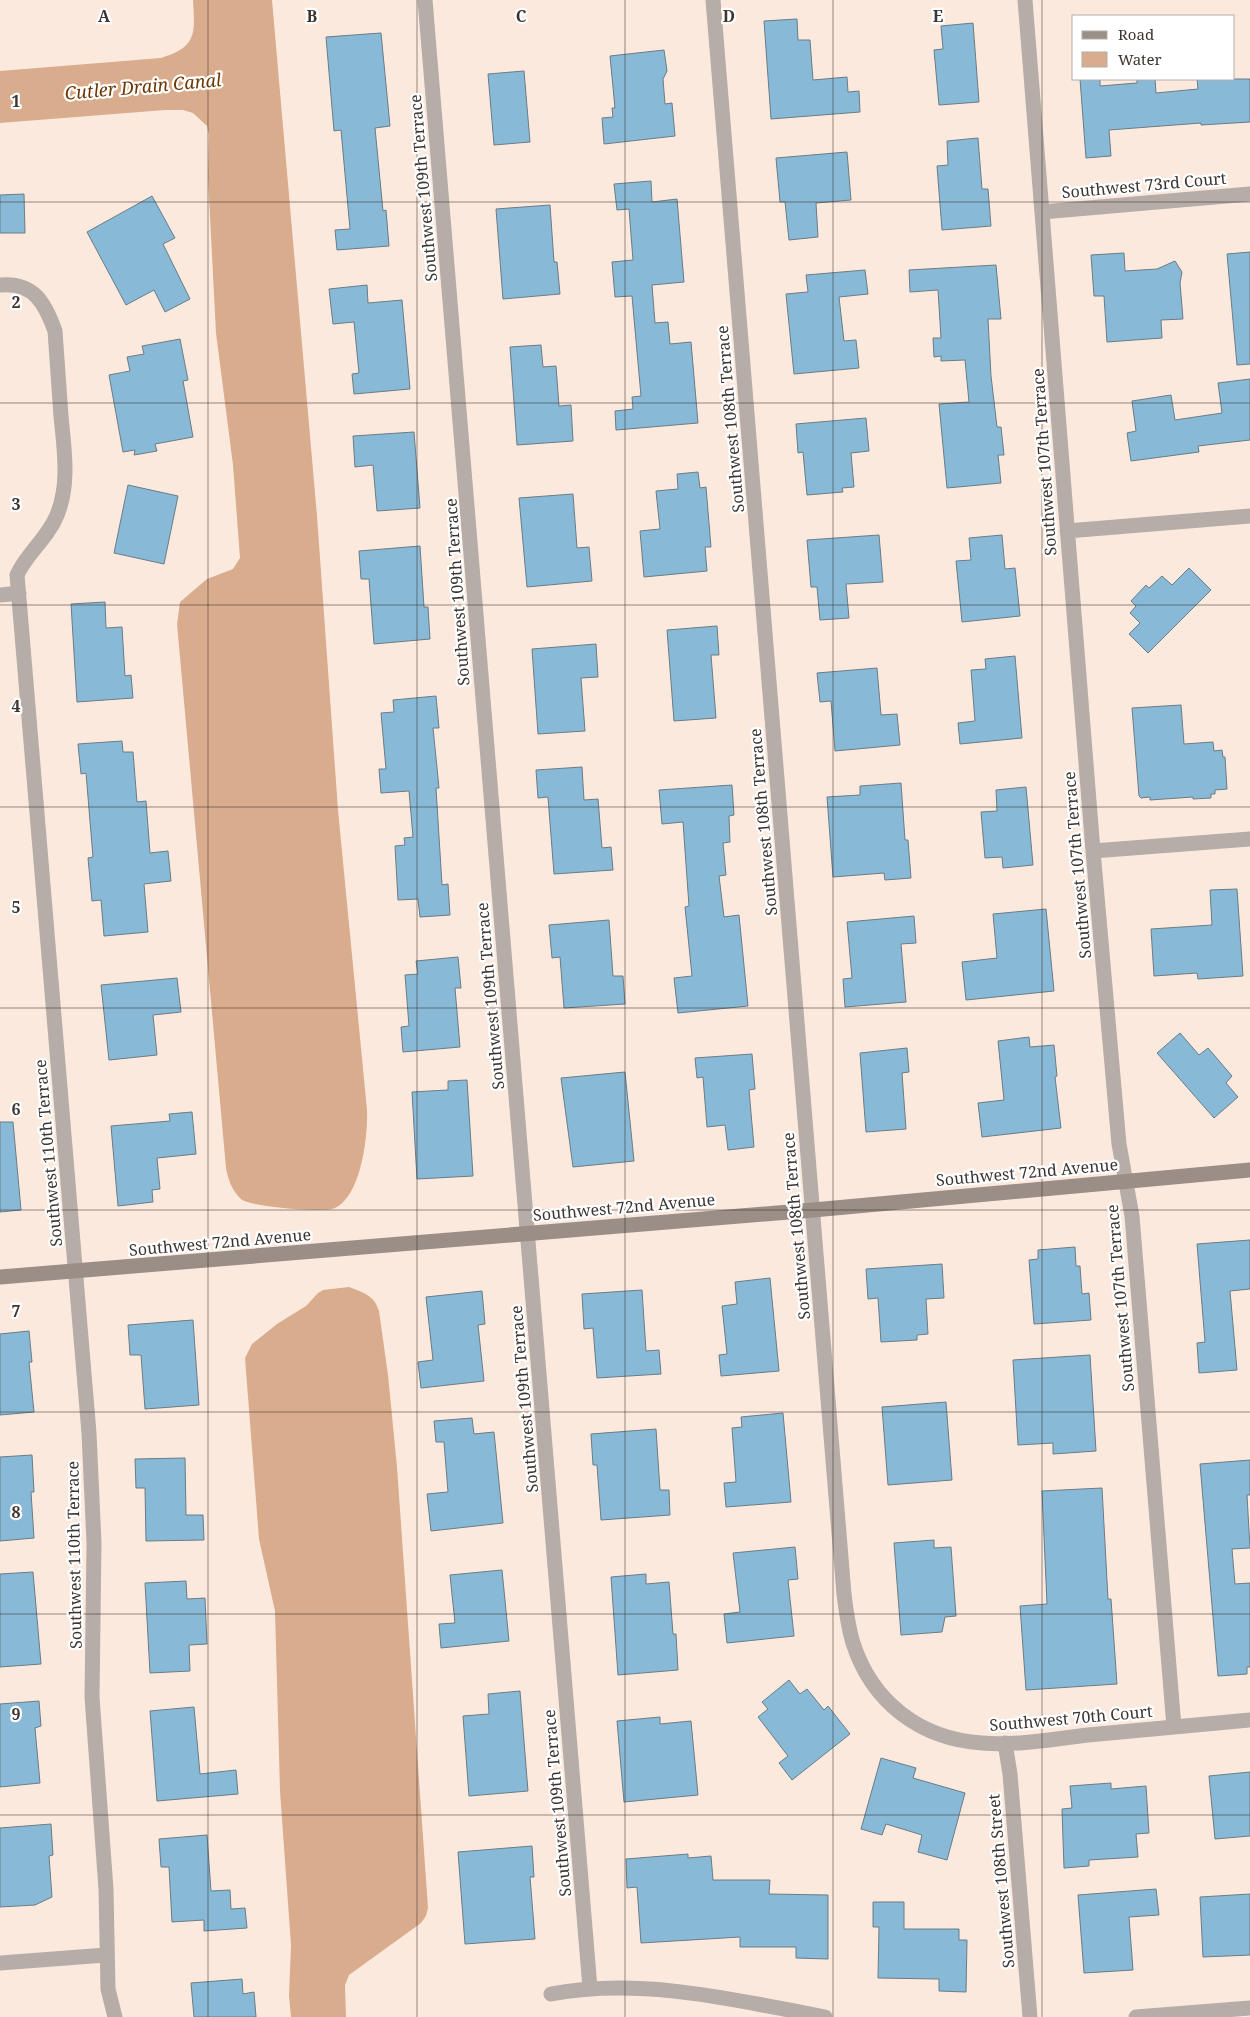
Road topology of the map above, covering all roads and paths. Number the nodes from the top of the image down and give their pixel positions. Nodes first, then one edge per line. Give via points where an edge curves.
1 (425, 0) edge
2 (713, 0) edge
3 (1025, 0) edge
4 (1250, 194) edge
5 (1042, 212) junction
6 (0, 285) edge
7 (1250, 516) edge
8 (1067, 531) junction
9 (19, 593) junction
10 (0, 595) edge
11 (1250, 838) edge
12 (1093, 851) junction
13 (1250, 1170) edge
14 (1125, 1180) junction
15 (812, 1210) junction
16 (528, 1232) junction
17 (75, 1271) junction
18 (0, 1277) edge
19 (852, 1641) joint
20 (1250, 1720) edge
21 (1174, 1727) junction
22 (1005, 1743) junction
23 (106, 1955) junction
24 (0, 1963) edge
25 (590, 1988) junction
26 (551, 1994) dead end
27 (1250, 2008) edge
28 (116, 2017) edge
29 (825, 2017) edge
30 (1030, 2017) edge
31 (1136, 2017) edge

1 - 16 street, Southwest 109th Terrace
2 - 15 street, Southwest 108th Terrace
3 - 5 street, Southwest 107th Terrace
4 - 5 street, Southwest 73rd Court
5 - 8 street, Southwest 107th Terrace
6 - 9 street, Southwest 110th Terrace via 31,291 42,302 55,331 66,467 57,517 22,563 17,575
7 - 8 street
8 - 12 street, Southwest 107th Terrace
9 - 10 street
9 - 17 street, Southwest 110th Terrace
11 - 12 street
12 - 14 street, Southwest 107th Terrace via 1118,1144
13 - 14 street, Southwest 72nd Avenue
14 - 15 street, Southwest 72nd Avenue
14 - 21 street, Southwest 107th Terrace via 1132,1216
15 - 16 street, Southwest 72nd Avenue
15 - 19 street, Southwest 108th Terrace via 844,1594
16 - 17 street, Southwest 72nd Avenue
16 - 25 street, Southwest 109th Terrace
17 - 18 street, Southwest 72nd Avenue
17 - 23 street, Southwest 110th Terrace via 92,1488 92,1697 106,1889
19 - 22 street, Southwest 70th Court via 860,1663 892,1708 939,1735 962,1741
20 - 21 street, Southwest 70th Court
21 - 22 street, Southwest 70th Court
22 - 30 street, Southwest 108th Street
23 - 24 street
23 - 28 street, Southwest 110th Terrace via 108,1989
25 - 26 street
25 - 29 street via 699,1994
27 - 31 street

